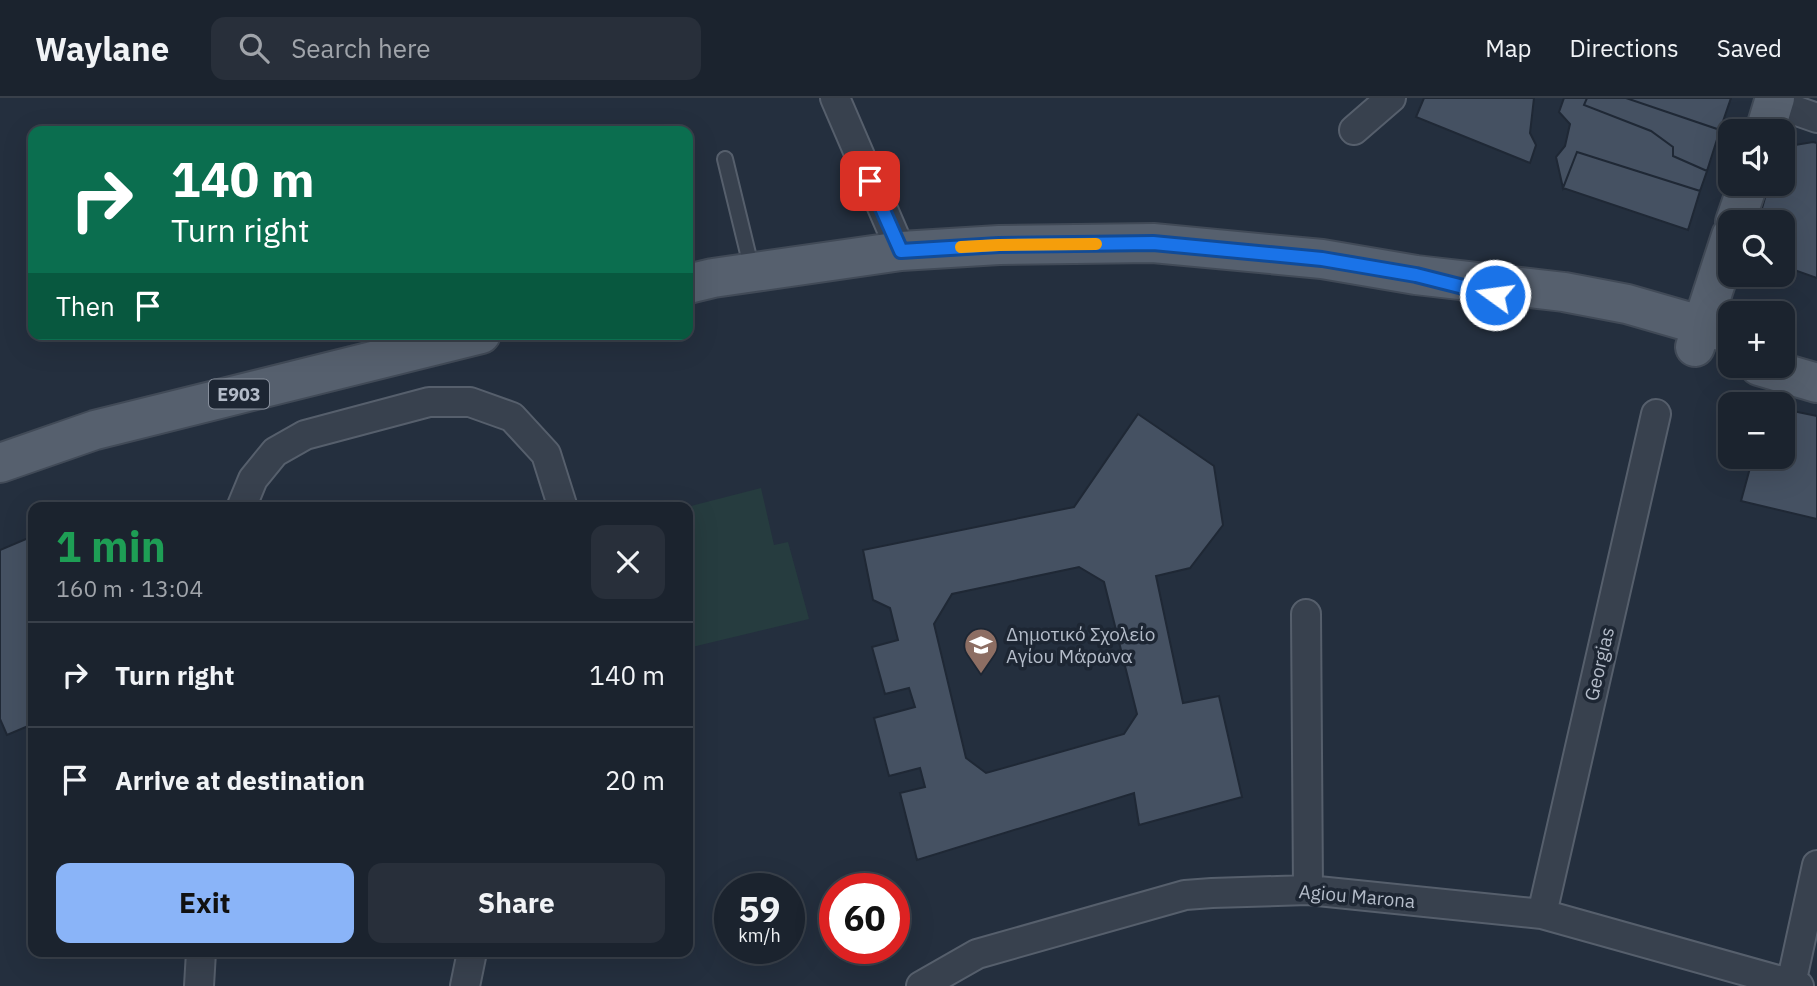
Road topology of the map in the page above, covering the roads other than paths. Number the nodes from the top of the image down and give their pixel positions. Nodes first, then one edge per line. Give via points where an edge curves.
1 (835, 98) edge
2 (1391, 98) edge
3 (1771, 111) edge
4 (1817, 118) edge
5 (1354, 130) dead end
6 (725, 159) dead end
7 (901, 251) junction
8 (752, 272) junction
9 (693, 283) edge
10 (1723, 287) edge
11 (457, 340) edge
12 (1715, 341) edge
13 (1795, 353) edge
14 (1817, 360) edge
15 (1795, 377) edge
16 (1817, 383) edge
17 (1656, 414) dead end
18 (0, 463) edge
19 (244, 502) edge
20 (561, 502) edge
21 (1306, 614) dead end
22 (1817, 865) edge
23 (1308, 890) junction
24 (1542, 914) junction
25 (201, 957) edge
26 (471, 957) edge
27 (1795, 985) edge
28 (199, 986) edge
29 (465, 986) edge
30 (921, 986) edge

1 - 7 street
2 - 5 street
3 - 4 street
6 - 8 lane
7 - 8 main road
7 - 12 main road via 1153,243 1322,259 1628,304
8 - 9 main road
10 - 12 main road
11 - 18 main road, E903 via 95,430
13 - 14 main road
15 - 16 main road
17 - 24 street, Georgias
19 - 20 street via 253,479 275,452 305,435 429,402 470,402 512,417 546,454
21 - 23 street
22 - 27 street
23 - 24 street, Agiou Marona
23 - 30 street, Agiou Marona via 1185,895 977,954
24 - 27 street, Agiou Marona
25 - 28 street
26 - 29 street

